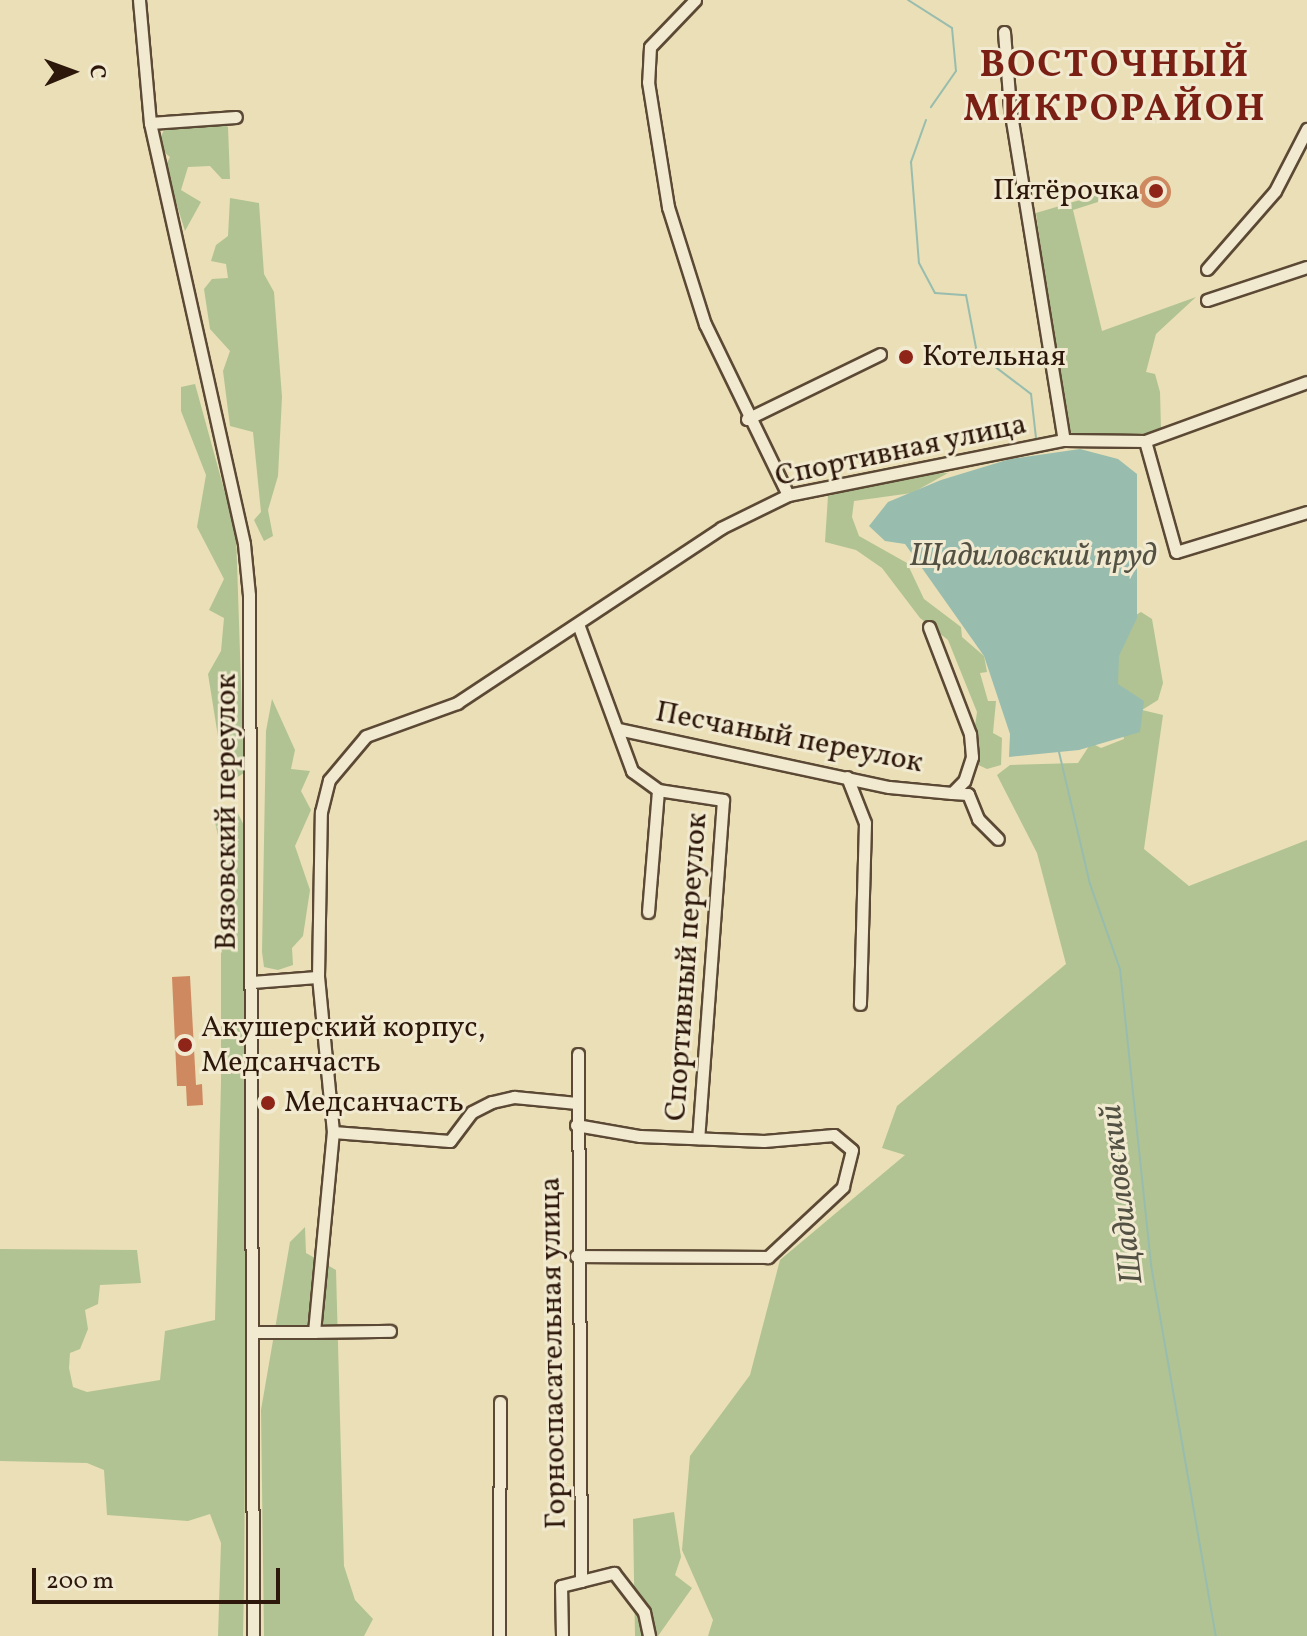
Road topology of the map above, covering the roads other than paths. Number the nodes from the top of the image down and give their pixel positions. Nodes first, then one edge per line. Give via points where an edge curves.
1 (139, 0) edge
2 (695, 0) edge
3 (1004, 32) dead end
4 (236, 117) dead end
5 (150, 123) junction
6 (1307, 129) edge
7 (1307, 267) edge
8 (1207, 269) dead end
9 (1207, 300) dead end
10 (880, 354) dead end
11 (1307, 382) edge
12 (747, 419) junction
13 (1064, 440) junction
14 (1145, 441) junction
15 (788, 495) junction
16 (1307, 512) edge
17 (578, 624) junction
18 (929, 627) dead end
19 (618, 729) junction
20 (847, 777) junction
21 (658, 790) junction
22 (952, 793) junction
23 (998, 839) dead end
24 (648, 912) dead end
25 (318, 977) junction
26 (251, 982) junction
27 (860, 1004) dead end
28 (578, 1054) dead end
29 (577, 1103) junction
30 (576, 1125) junction
31 (333, 1132) junction
32 (698, 1138) junction
33 (576, 1256) junction
34 (390, 1331) dead end
35 (256, 1332) junction
36 (314, 1332) junction
37 (500, 1402) dead end
38 (581, 1581) junction
39 (253, 1636) edge
40 (499, 1636) edge
41 (562, 1636) edge
42 (649, 1636) edge

1 - 5 street, Вязовский переулок
2 - 12 street via 650,47 648,82 668,207 705,324
3 - 13 street via 1010,108
4 - 5 street
5 - 26 street, Вязовский переулок via 244,544 252,685
6 - 8 street via 1275,191
7 - 9 street
10 - 12 street
11 - 14 street, Спортивная улица
12 - 15 street
13 - 14 street, Спортивная улица
13 - 15 street, Спортивная улица
14 - 16 street via 1176,552
15 - 17 street, Спортивная улица via 721,528
17 - 19 street
17 - 25 street, Спортивная улица via 457,703 366,736 329,780 321,812
18 - 22 street via 970,734 972,757 964,781
19 - 20 street, Песчаный переулок
19 - 21 street via 632,771
20 - 22 street, Песчаный переулок
20 - 27 street via 865,823
21 - 24 street
21 - 32 street, Спортивный переулок via 723,800
22 - 23 street via 968,794 978,819
25 - 26 street
25 - 31 street
26 - 35 street, Вязовский переулок
28 - 29 street, Горноспасательная улица
29 - 30 street, Горноспасательная улица
29 - 31 street via 514,1097 492,1102 472,1112 450,1141
30 - 32 street
30 - 33 street, Горноспасательная улица
31 - 36 street
32 - 33 street via 834,1135 852,1150 843,1187 768,1257
33 - 38 street, Горноспасательная улица
34 - 36 street
35 - 36 street
35 - 39 street, Вязовский переулок
37 - 40 street
38 - 41 street via 561,1586
38 - 42 street via 614,1573 644,1612

